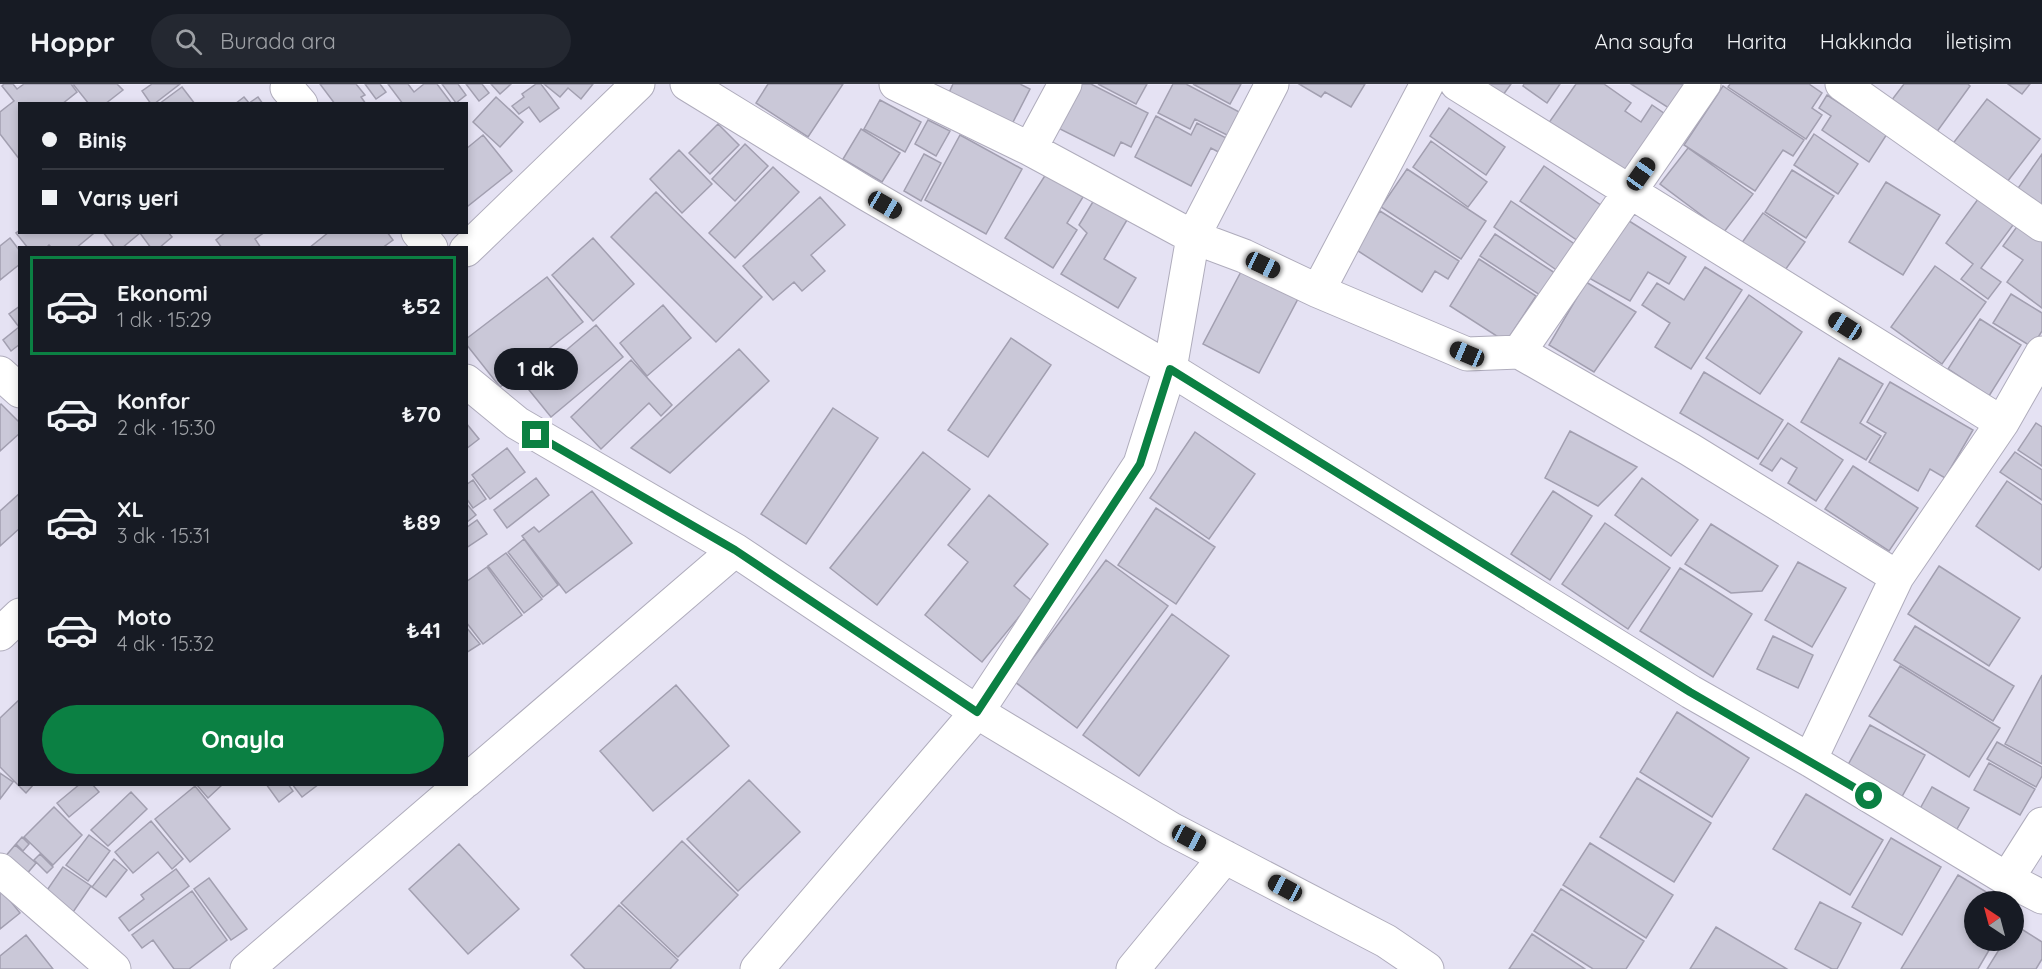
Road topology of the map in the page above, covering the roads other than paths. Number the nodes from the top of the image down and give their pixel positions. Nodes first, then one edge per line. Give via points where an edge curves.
1 (638, 84) edge
2 (687, 84) edge
3 (896, 84) edge
4 (1065, 84) edge
5 (1272, 84) edge
6 (1427, 84) edge
7 (1457, 84) edge
8 (1704, 84) edge
9 (1842, 84) edge
10 (1030, 149) junction
11 (1629, 192) junction
12 (2042, 225) edge
13 (420, 234) edge
14 (1193, 237) junction
15 (429, 246) edge
16 (468, 248) edge
17 (1318, 291) junction
18 (1519, 352) junction
19 (2042, 353) edge
20 (1170, 369) junction
21 (0, 373) edge
22 (468, 383) edge
23 (18, 390) edge
24 (2002, 423) junction
25 (735, 550) junction
26 (1897, 577) junction
27 (18, 617) edge
28 (0, 634) edge
29 (977, 712) junction
30 (1810, 760) junction
31 (468, 779) edge
32 (460, 786) edge
33 (2042, 824) edge
34 (1225, 856) junction
35 (0, 870) edge
36 (2007, 879) junction
37 (2042, 897) edge
38 (114, 969) edge
39 (247, 969) edge
40 (757, 969) edge
41 (1133, 969) edge
42 (1428, 969) edge

1 - 16 street
2 - 20 street via 865,193
3 - 10 street
4 - 10 street
5 - 14 street
6 - 17 street
7 - 11 street
8 - 11 street
9 - 12 street
10 - 14 street
11 - 18 street
11 - 24 street
13 - 15 street
14 - 17 street
14 - 20 street
17 - 18 street via 1467,354
18 - 26 street via 1689,449
19 - 24 street
20 - 29 street via 1140,464
20 - 30 street via 1690,692
21 - 23 street
22 - 25 street via 517,423
24 - 26 street
25 - 29 street
25 - 31 street
26 - 30 street
27 - 28 street
29 - 34 street via 1171,829
29 - 40 street
30 - 36 street
32 - 39 street
33 - 36 street
34 - 41 street
34 - 42 street via 1386,941
35 - 38 street
36 - 37 street

